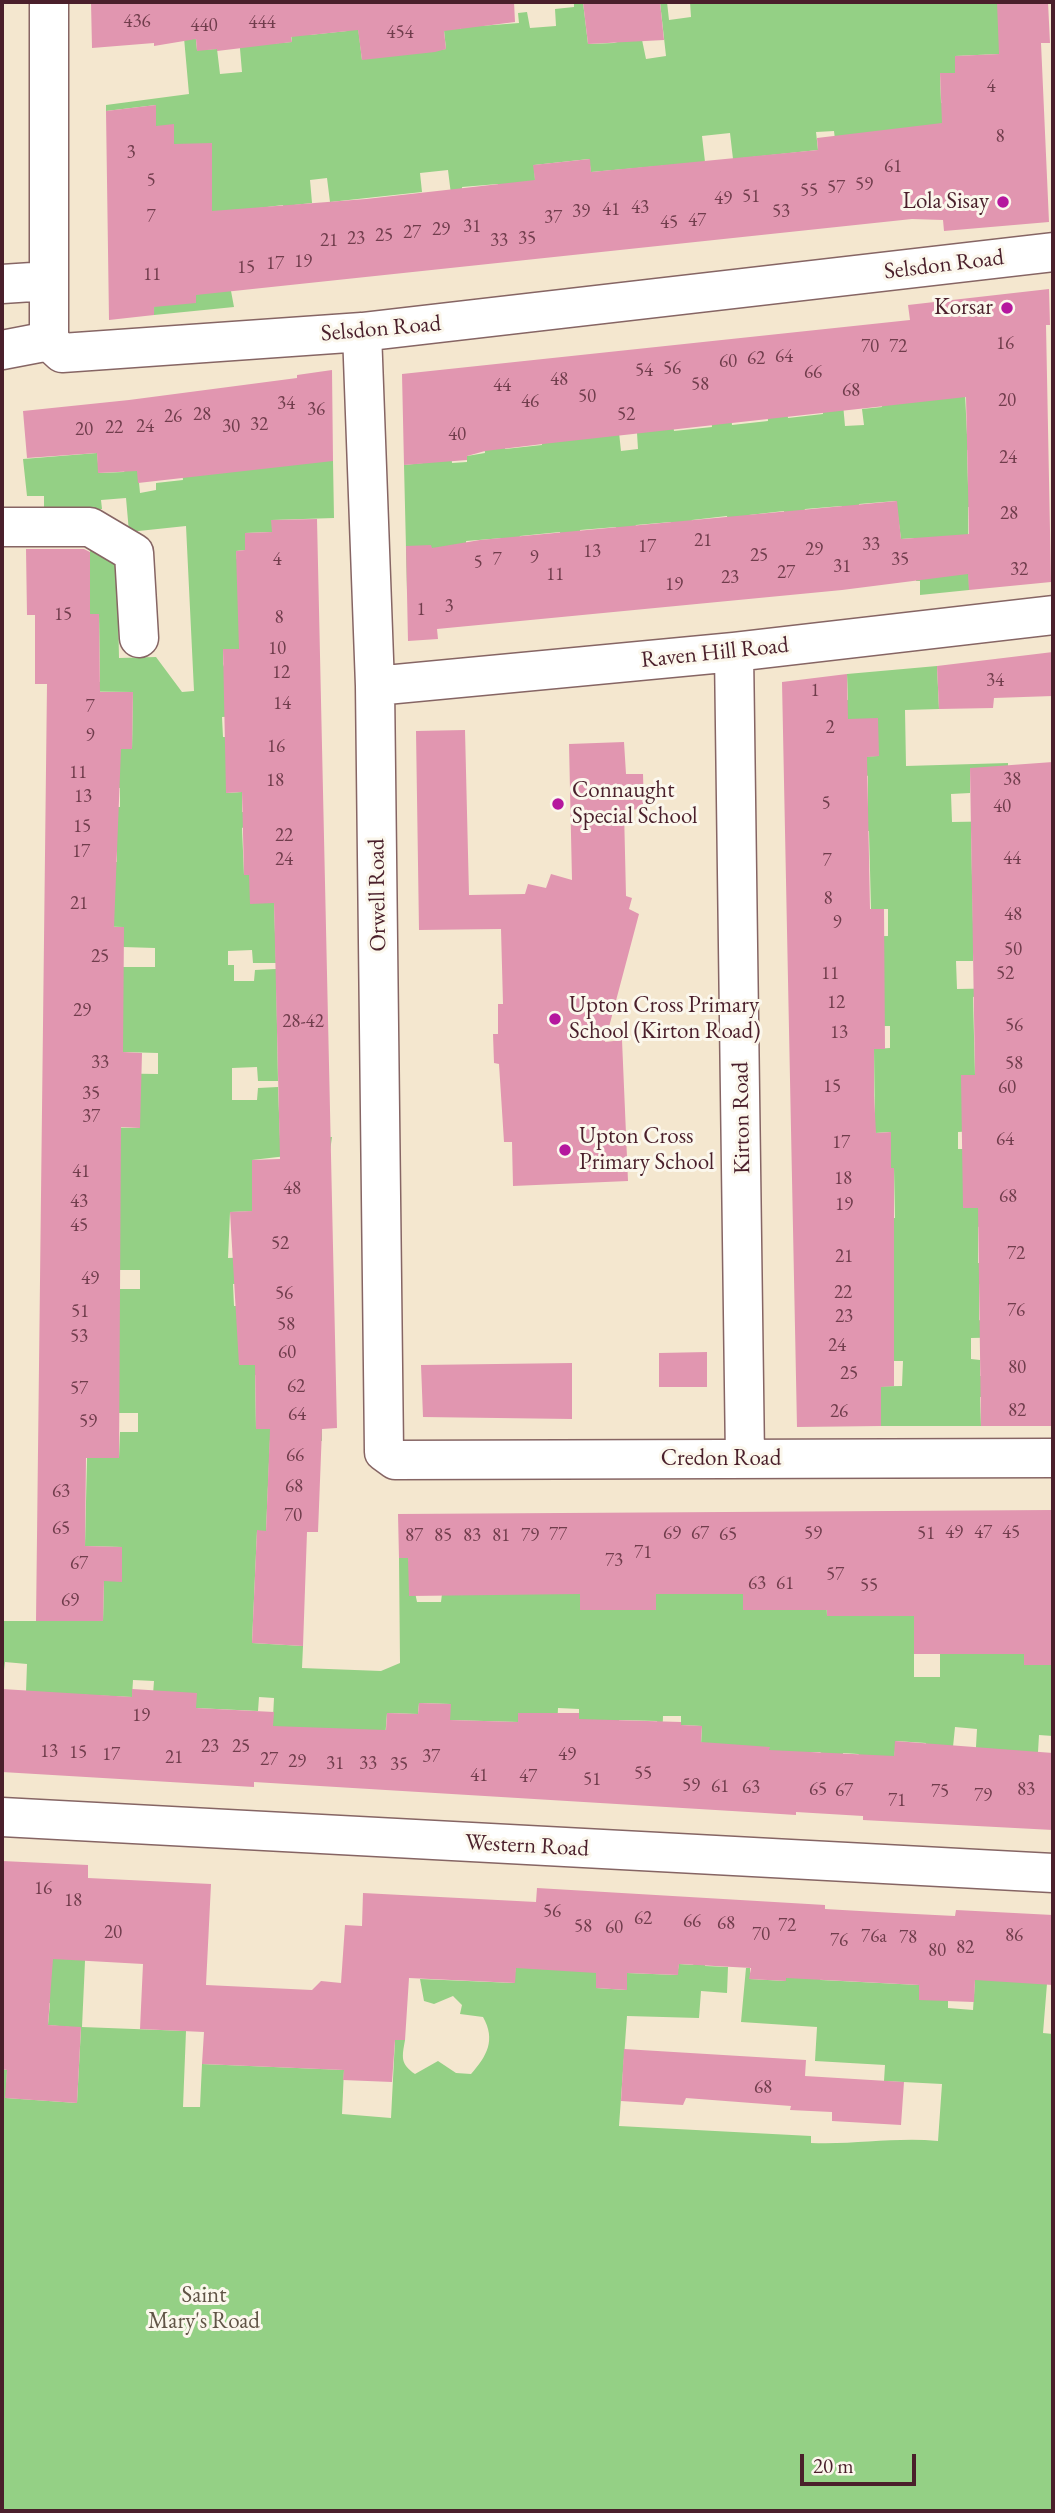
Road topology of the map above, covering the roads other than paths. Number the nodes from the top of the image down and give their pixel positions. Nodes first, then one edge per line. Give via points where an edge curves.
1 (50, 2) edge
2 (1053, 253) edge
3 (48, 281) junction
4 (2, 284) edge
5 (362, 332) junction
6 (49, 341) junction
7 (2, 350) edge
8 (2, 527) edge
9 (1053, 615) edge
10 (139, 638) dead end
11 (734, 652) junction
12 (375, 686) junction
13 (388, 1458) joint
14 (1053, 1458) edge
15 (745, 1459) junction
16 (2, 1817) edge
17 (1053, 1873) edge

1 - 3 street
2 - 5 street, Selsdon Road
3 - 4 street
3 - 6 street
5 - 6 street, Selsdon Road via 62,353
5 - 12 street, Orwell Road
6 - 7 street
8 - 10 street via 90,527 134,553
9 - 11 street, Raven Hill Road
11 - 12 street, Raven Hill Road
11 - 15 street, Kirton Road
12 - 13 street, Orwell Road via 384,1452
13 - 15 street, Credon Road
14 - 15 street, Credon Road
16 - 17 street, Western Road

